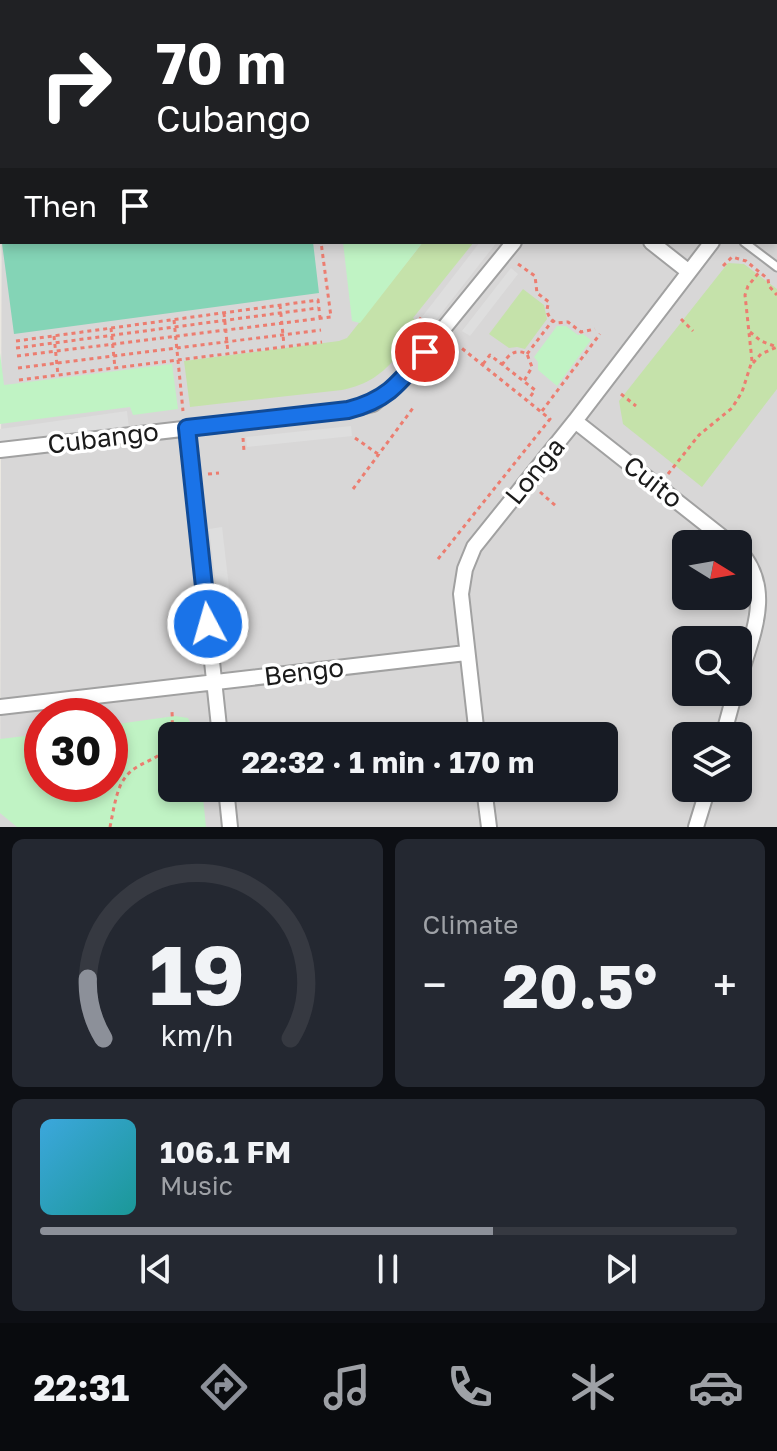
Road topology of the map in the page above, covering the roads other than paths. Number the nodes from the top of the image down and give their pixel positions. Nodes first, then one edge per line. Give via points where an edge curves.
1 (512, 244) edge
2 (654, 244) edge
3 (710, 244) edge
4 (747, 244) edge
5 (777, 267) edge
6 (689, 272) junction
7 (186, 420) junction
8 (575, 421) junction
9 (0, 450) edge
10 (713, 530) edge
11 (752, 567) edge
12 (752, 635) edge
13 (466, 653) junction
14 (215, 683) junction
15 (0, 707) edge
16 (219, 722) edge
17 (475, 722) edge
18 (227, 802) edge
19 (486, 802) edge
20 (704, 802) edge
21 (230, 827) edge
22 (489, 827) edge
23 (696, 827) edge

1 - 7 street, Cubango via 400,382 373,404
2 - 6 street
3 - 6 street, Longa
4 - 5 lane
6 - 8 street, Longa
7 - 9 street, Cubango
7 - 14 street
8 - 10 street, Cuito
8 - 13 street, Longa via 474,547 461,594
11 - 12 street via 759,589
13 - 14 street, Bengo
13 - 17 street, Longa
14 - 15 street, Bengo
14 - 16 street
18 - 21 street
19 - 22 street
20 - 23 street

